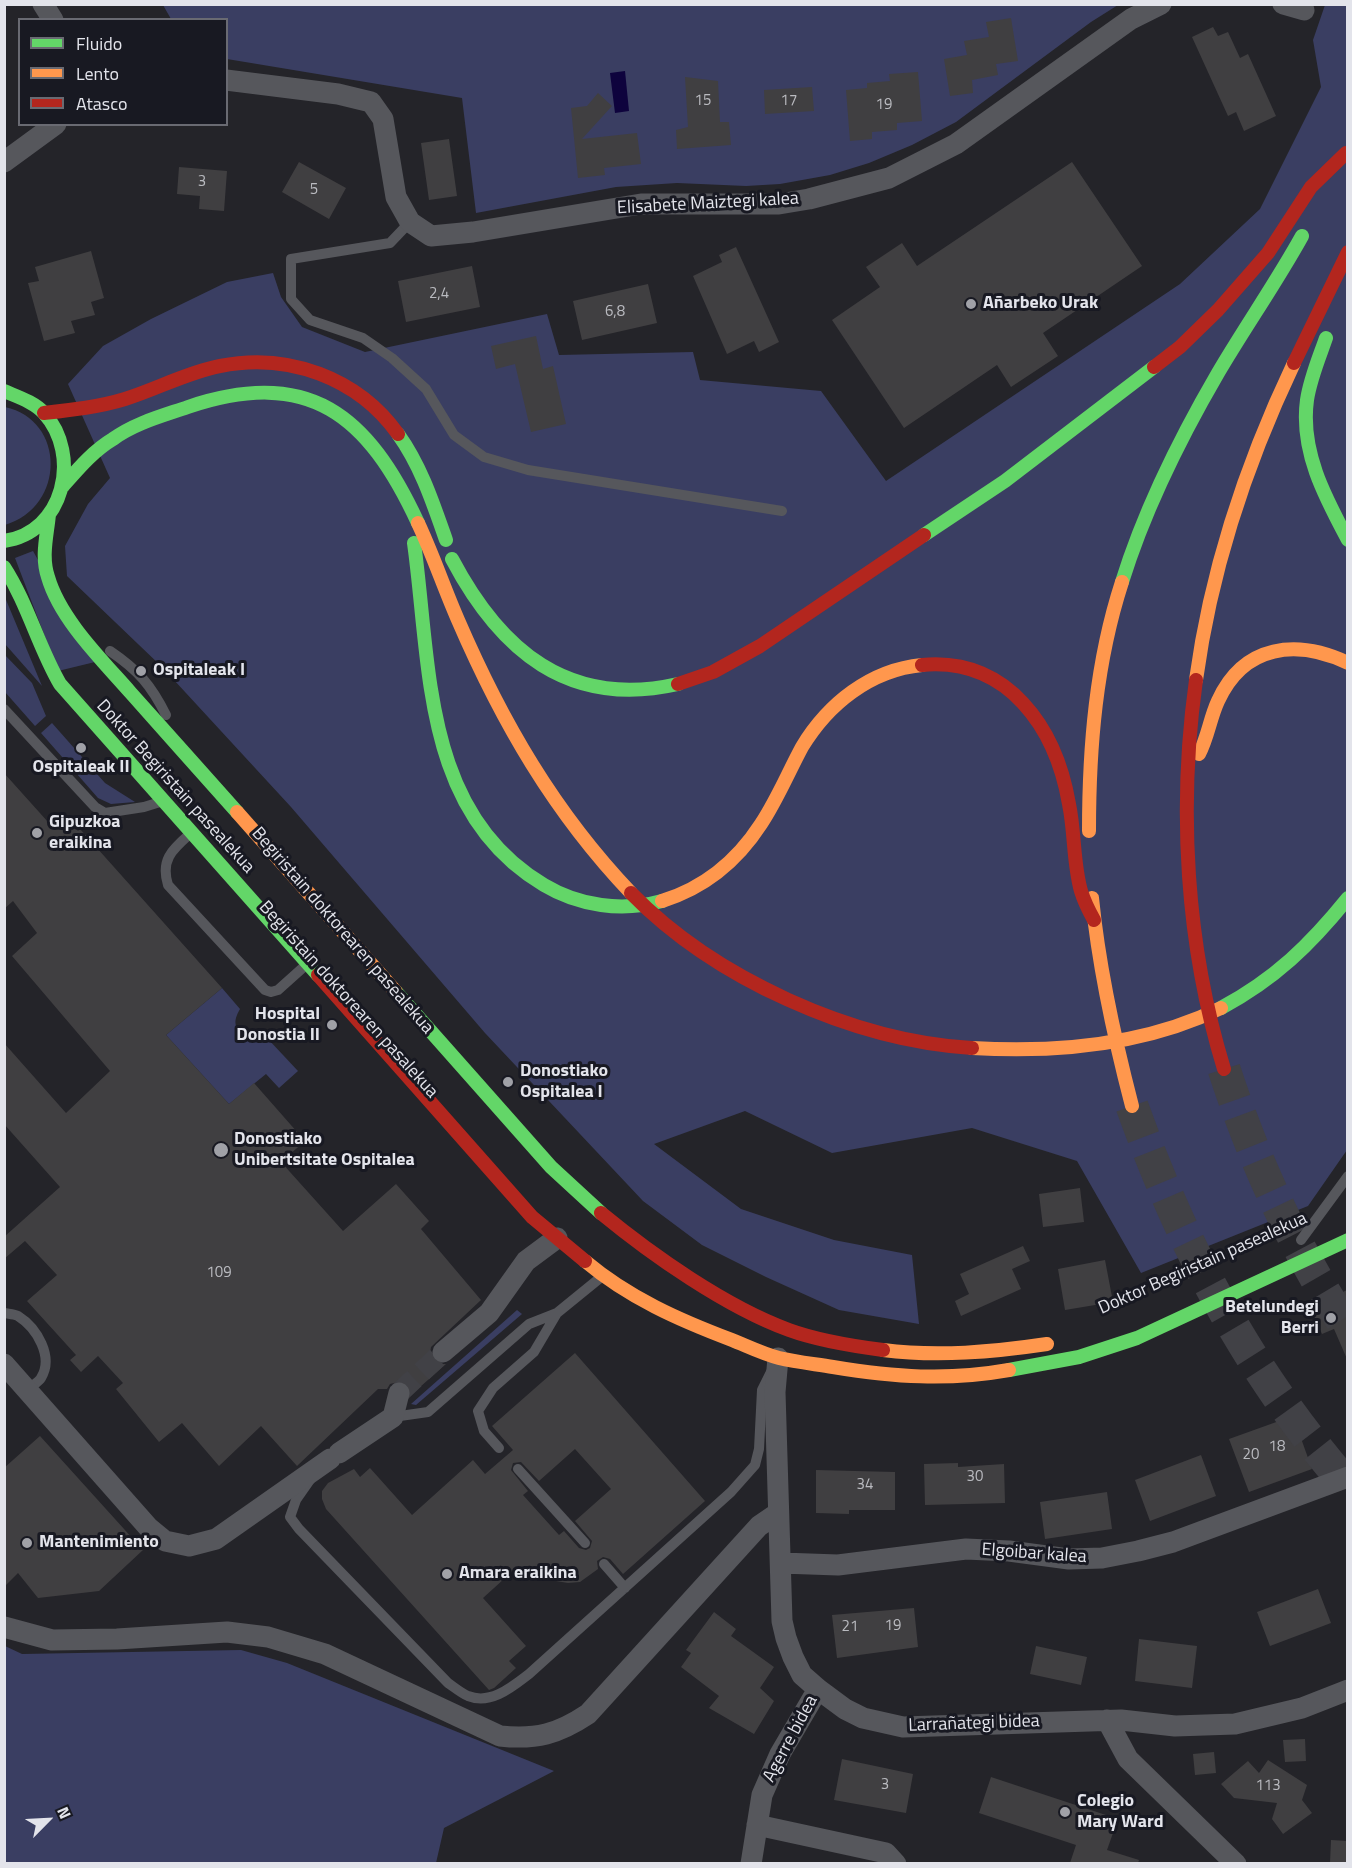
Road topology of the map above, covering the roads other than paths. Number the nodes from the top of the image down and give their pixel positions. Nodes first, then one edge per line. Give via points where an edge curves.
1 (43, 4) edge
2 (1161, 4) edge
3 (52, 18) edge
4 (228, 80) edge
5 (53, 126) edge
6 (1347, 151) edge
7 (4, 162) edge
8 (1325, 194) dead end
9 (410, 222) junction
10 (1309, 224) dead end
11 (1347, 252) edge
12 (1334, 280) junction
13 (1337, 310) dead end
14 (1330, 328) dead end
15 (4, 392) edge
16 (44, 413) junction
17 (63, 486) junction
18 (403, 494) junction
19 (782, 511) dead end
20 (49, 514) junction
21 (1347, 540) edge
22 (4, 541) edge
23 (452, 559) junction
24 (4, 567) edge
25 (4, 576) edge
26 (78, 628) junction
27 (1347, 663) edge
28 (4, 709) edge
29 (532, 767) junction
30 (1186, 777) junction
31 (159, 803) junction
32 (188, 836) junction
33 (1089, 842) dead end
34 (1089, 864) dead end
35 (1347, 898) edge
36 (1094, 920) junction
37 (304, 967) junction
38 (1224, 1069) tunnel mouth
39 (1132, 1106) tunnel mouth
40 (1347, 1176) edge
41 (596, 1222) dead end
42 (614, 1223) junction
43 (1329, 1227) dead end
44 (558, 1238) junction
45 (1301, 1240) junction
46 (1347, 1240) edge
47 (1288, 1246) dead end
48 (674, 1266) junction
49 (599, 1279) junction
50 (717, 1293) junction
51 (749, 1311) junction
52 (4, 1313) edge
53 (558, 1313) junction
54 (672, 1316) junction
55 (652, 1317) junction
56 (1064, 1341) dead end
57 (771, 1344) junction
58 (754, 1349) junction
59 (443, 1352) tunnel mouth
60 (895, 1352) junction
61 (4, 1364) edge
62 (27, 1390) junction
63 (399, 1393) tunnel mouth
64 (393, 1417) junction
65 (499, 1448) dead end
66 (330, 1459) junction
67 (518, 1469) dead end
68 (1347, 1477) edge
69 (778, 1513) junction
70 (585, 1542) dead end
71 (781, 1563) junction
72 (604, 1564) dead end
73 (625, 1588) junction
74 (4, 1628) edge
75 (818, 1689) junction
76 (1347, 1690) edge
77 (1107, 1720) junction
78 (757, 1825) junction
79 (751, 1863) edge
80 (896, 1863) edge
81 (1236, 1863) edge

1 - 3 street
2 - 9 street, Elisabete Maiztegi kalea via 1131,19 956,144 889,178 779,204 641,204 431,236
4 - 9 street via 338,94 370,102 383,119 396,196
5 - 7 street
6 - 8 main road
6 - 23 main road via 1311,188 1268,253 1180,347 1005,481 720,670 681,684 640,690 605,689 570,678 536,662 509,641 481,608
9 - 19 lane via 390,243 291,259 291,299 310,320 363,338 392,358 426,390 454,435 484,457 528,470
10 - 33 main road via 1172,457 1140,529 1118,593 1100,671 1092,726
11 - 12 main road
12 - 13 main road
12 - 30 main road via 1267,425 1221,552 1191,701
14 - 21 main road via 1314,370 1305,423 1313,466
15 - 16 main road via 26,400
16 - 17 main road via 63,447
16 - 23 main road via 125,399 240,363 284,363 327,375 380,411 406,444
17 - 18 main road via 110,440 136,426 226,395 269,391 311,400 347,420 376,448
17 - 20 main road
18 - 29 main road via 479,668
18 - 36 main road via 414,545 429,683 444,752 457,787 495,849 545,888 573,900 626,906 672,898 698,886 718,872 750,839 766,817 803,746 836,704 877,676 904,667 958,665 976,670 1014,693 1037,719 1051,745 1061,769 1071,816 1080,889
20 - 22 main road via 32,531
20 - 26 main road, Begiristain doktorearen pasealekua via 46,573 63,609
23 - 29 main road via 506,712
24 - 31 main road, Doktor Begiristain pasealekua via 24,600 52,673
25 - 31 lane via 51,689
26 - 42 main road, Begiristain doktorearen pasealekua via 94,651 551,1167
26 - 48 lane via 138,672 178,731 490,1085 572,1175
27 - 30 main road via 1303,648 1286,648 1253,660 1234,676 1219,698 1202,749
28 - 31 lane via 95,807 105,813
29 - 35 main road via 609,873 702,953 795,1004 905,1038 957,1047 1035,1050 1085,1046 1174,1028 1207,1016 1278,975 1331,921
30 - 38 main road via 1188,874 1200,963
31 - 32 main road, Doktor Begiristain pasealekua
32 - 37 main road, Doktor Begiristain pasealekua
32 - 37 lane via 172,850 167,861 168,885 265,990 278,990
34 - 36 main road
36 - 39 main road via 1109,1012
37 - 44 main road, Doktor Begiristain pasealekua via 349,1011 532,1216
37 - 44 lane, Begiristain doktorearen pasalekua via 523,1222
40 - 45 lane
41 - 42 main road
42 - 48 main road, Begiristain doktorearen pasealekua
43 - 45 main road, Doktor Begiristain pasealekua
44 - 49 main road
44 - 59 street via 526,1261 489,1313
45 - 47 main road, Doktor Begiristain pasealekua
46 - 57 main road via 1137,1338 1025,1369 932,1378 883,1374
48 - 50 main road, Begiristain doktorearen pasealekua
49 - 53 lane
49 - 54 main road
49 - 55 lane via 623,1302
50 - 51 main road, Begiristain doktorearen pasealekua
50 - 54 main road via 729,1311 727,1322 716,1326 690,1316
51 - 57 main road, Begiristain doktorearen pasealekua
51 - 60 main road, Begiristain doktorearen pasealekua via 797,1332
52 - 62 lane via 17,1315 41,1341 46,1363 41,1379
53 - 64 lane via 529,1324 428,1412
53 - 65 lane via 534,1352 493,1388 478,1410 484,1431
54 - 55 lane
54 - 58 main road
55 - 58 lane via 711,1343
56 - 60 main road, Begiristain doktorearen pasealekua via 1000,1351
57 - 58 main road
57 - 60 main road, Begiristain doktorearen pasealekua
57 - 69 street, Larrañategi bidea via 776,1392
57 - 73 lane via 754,1466 731,1492
61 - 62 street
62 - 66 street via 148,1527 165,1541 189,1546 216,1539
63 - 64 street
64 - 66 street
66 - 73 lane via 296,1500 290,1517 448,1683 469,1696 489,1698 507,1691
67 - 70 lane
68 - 71 street, Elgoibar kalea via 1173,1542 1102,1558 1069,1559 966,1549 838,1565
69 - 71 street, Larrañategi bidea
69 - 74 street via 759,1526 588,1714 569,1727 523,1738 500,1736 325,1654 268,1637 227,1632 52,1640
71 - 75 street, Larrañategi bidea via 786,1638 802,1675
72 - 73 lane
75 - 77 street, Larrañategi bidea via 863,1718 903,1727
75 - 78 street, Agerre bidea via 780,1754 762,1795
76 - 77 street, Larrañategi bidea via 1302,1708 1235,1724 1175,1726
77 - 81 street via 1128,1759
78 - 79 street, Agerre bidea
78 - 80 street via 886,1853

